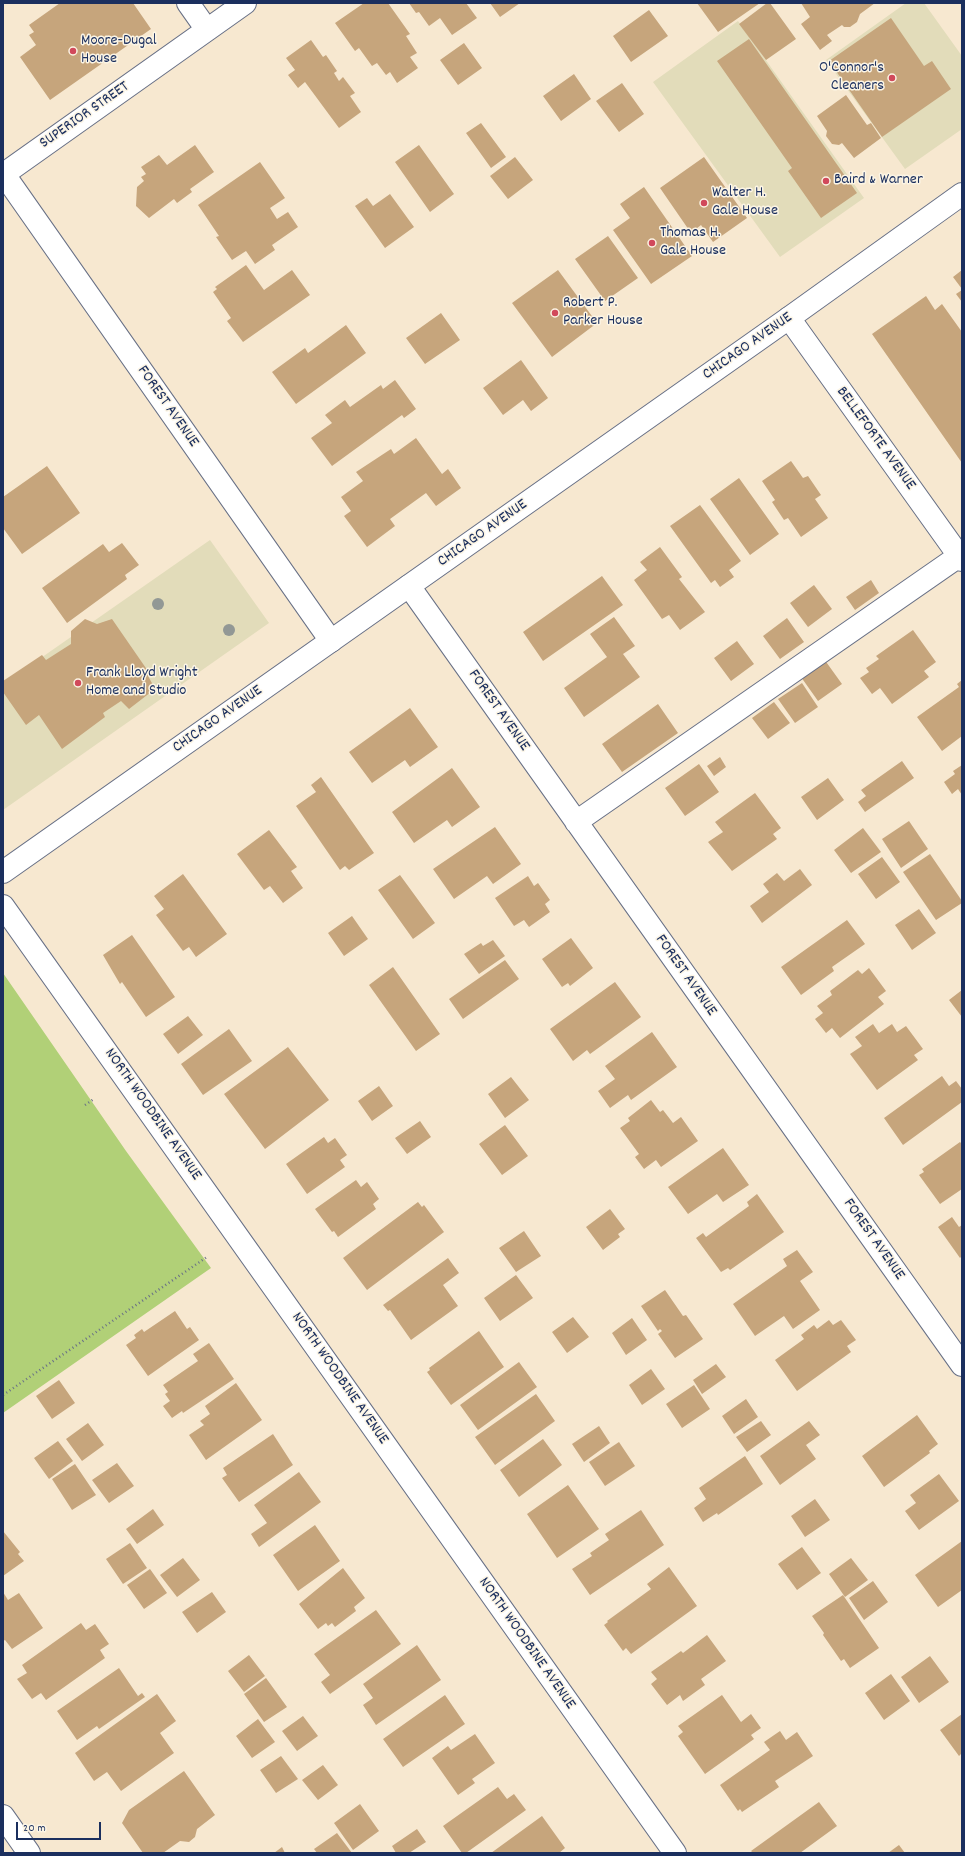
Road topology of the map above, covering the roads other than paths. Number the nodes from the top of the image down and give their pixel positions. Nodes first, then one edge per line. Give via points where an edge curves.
1 (188, 3) edge
2 (245, 3) edge
3 (207, 30) junction
4 (3, 174) edge
5 (962, 194) edge
6 (789, 318) junction
7 (960, 558) edge
8 (409, 586) junction
9 (331, 641) junction
10 (576, 822) junction
11 (3, 872) edge
12 (3, 906) edge
13 (962, 1365) edge
14 (3, 1816) edge
15 (29, 1853) edge
16 (675, 1853) edge

1 - 3 street
2 - 3 street, SUPERIOR STREET
3 - 4 street, SUPERIOR STREET
4 - 9 street, FOREST AVENUE
5 - 6 street, CHICAGO AVENUE
6 - 7 street, BELLEFORTE AVENUE
6 - 8 street, CHICAGO AVENUE
7 - 10 street
8 - 9 street, CHICAGO AVENUE
8 - 10 street, FOREST AVENUE
9 - 11 street, CHICAGO AVENUE
10 - 13 street, FOREST AVENUE
12 - 16 street, NORTH WOODBINE AVENUE
14 - 15 street

